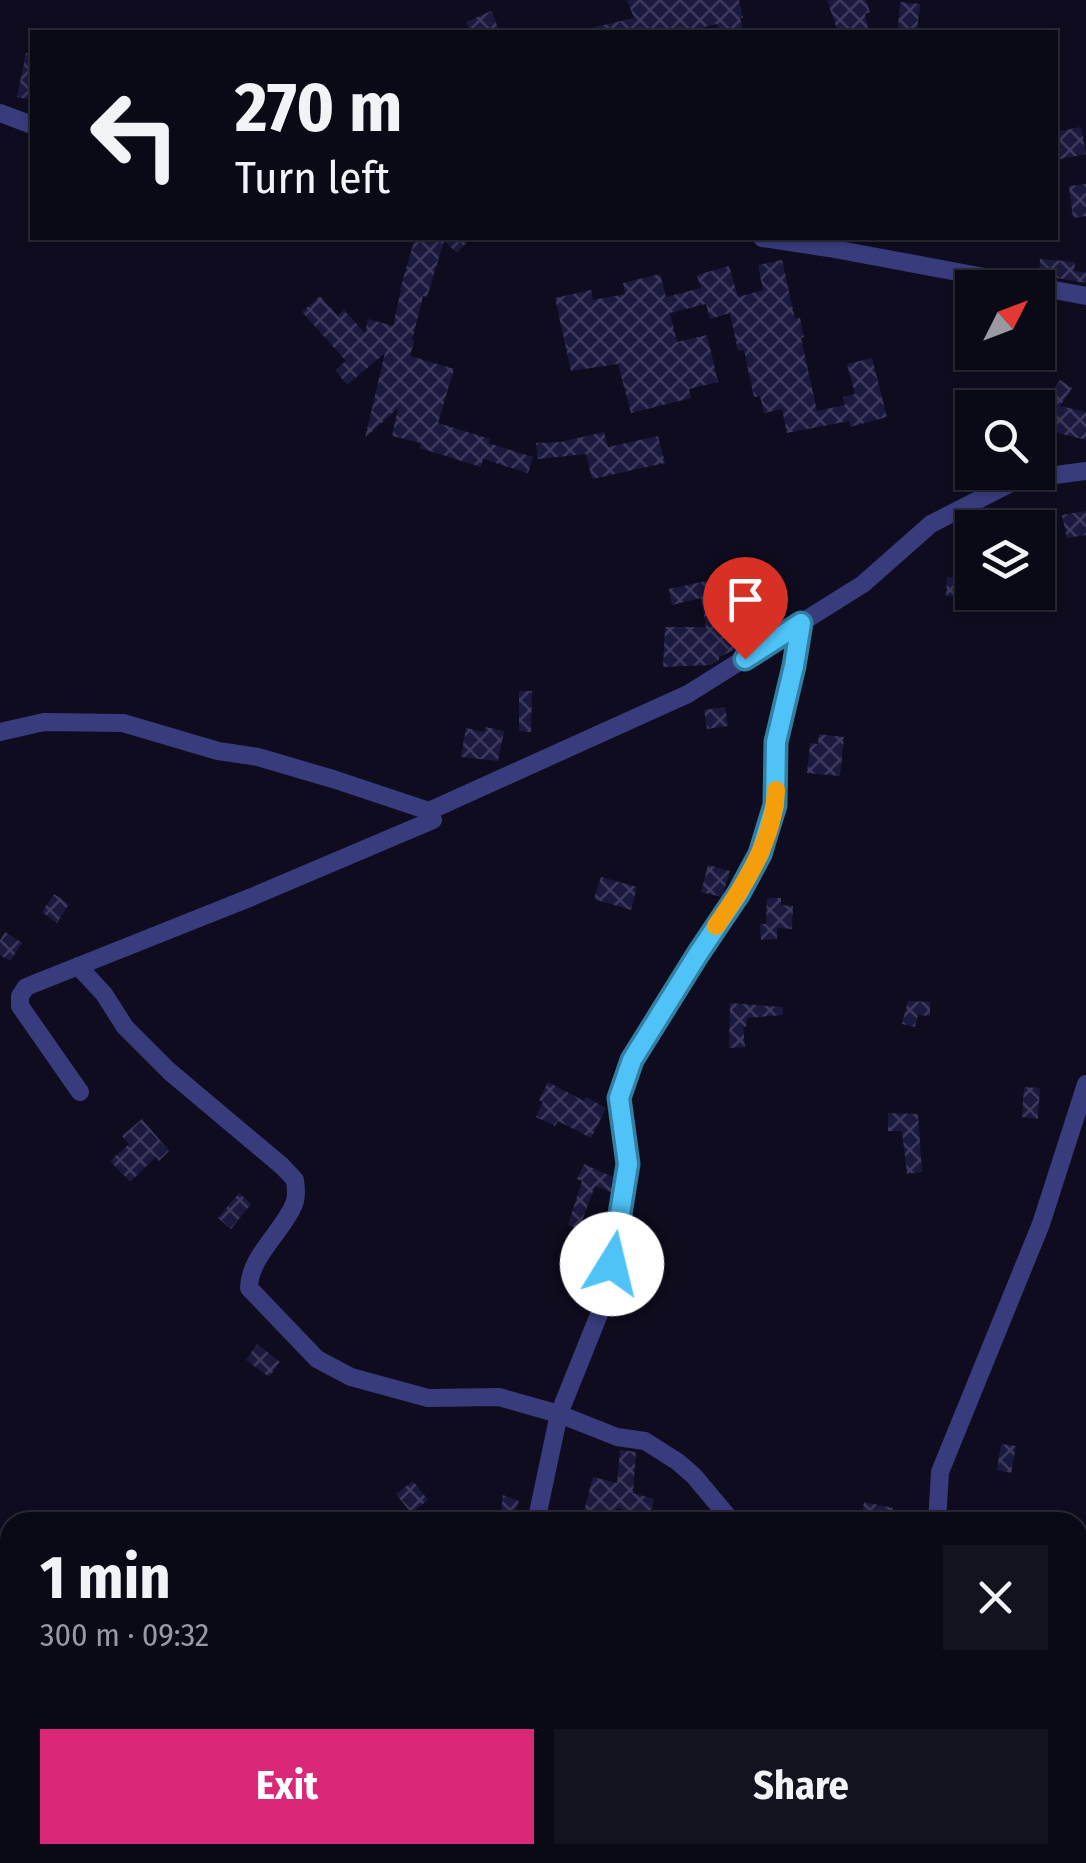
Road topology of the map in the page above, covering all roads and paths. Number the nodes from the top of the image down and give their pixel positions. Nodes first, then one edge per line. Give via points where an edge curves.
1 (0, 113) edge
2 (30, 124) edge
3 (775, 240) edge
4 (1086, 296) edge
5 (1086, 471) edge
6 (801, 623) junction
7 (0, 732) edge
8 (429, 811) junction
9 (78, 966) junction
10 (1086, 1084) edge
11 (80, 1092) dead end
12 (560, 1414) junction
13 (538, 1512) edge
14 (724, 1512) edge
15 (938, 1512) edge

1 - 2 street
3 - 4 street
5 - 6 street via 1017,480 931,524 863,584
6 - 8 street via 688,694
6 - 12 street via 776,742 775,805 760,854 632,1060 619,1098 628,1164 606,1298
7 - 8 street via 44,722 123,723
8 - 9 street via 433,820
9 - 11 street via 26,988 20,1006
9 - 12 street via 169,1071 296,1180 295,1202 250,1288 317,1360 428,1398 500,1397
10 - 15 street via 1041,1224 940,1472
12 - 13 street
12 - 14 street via 658,1448

